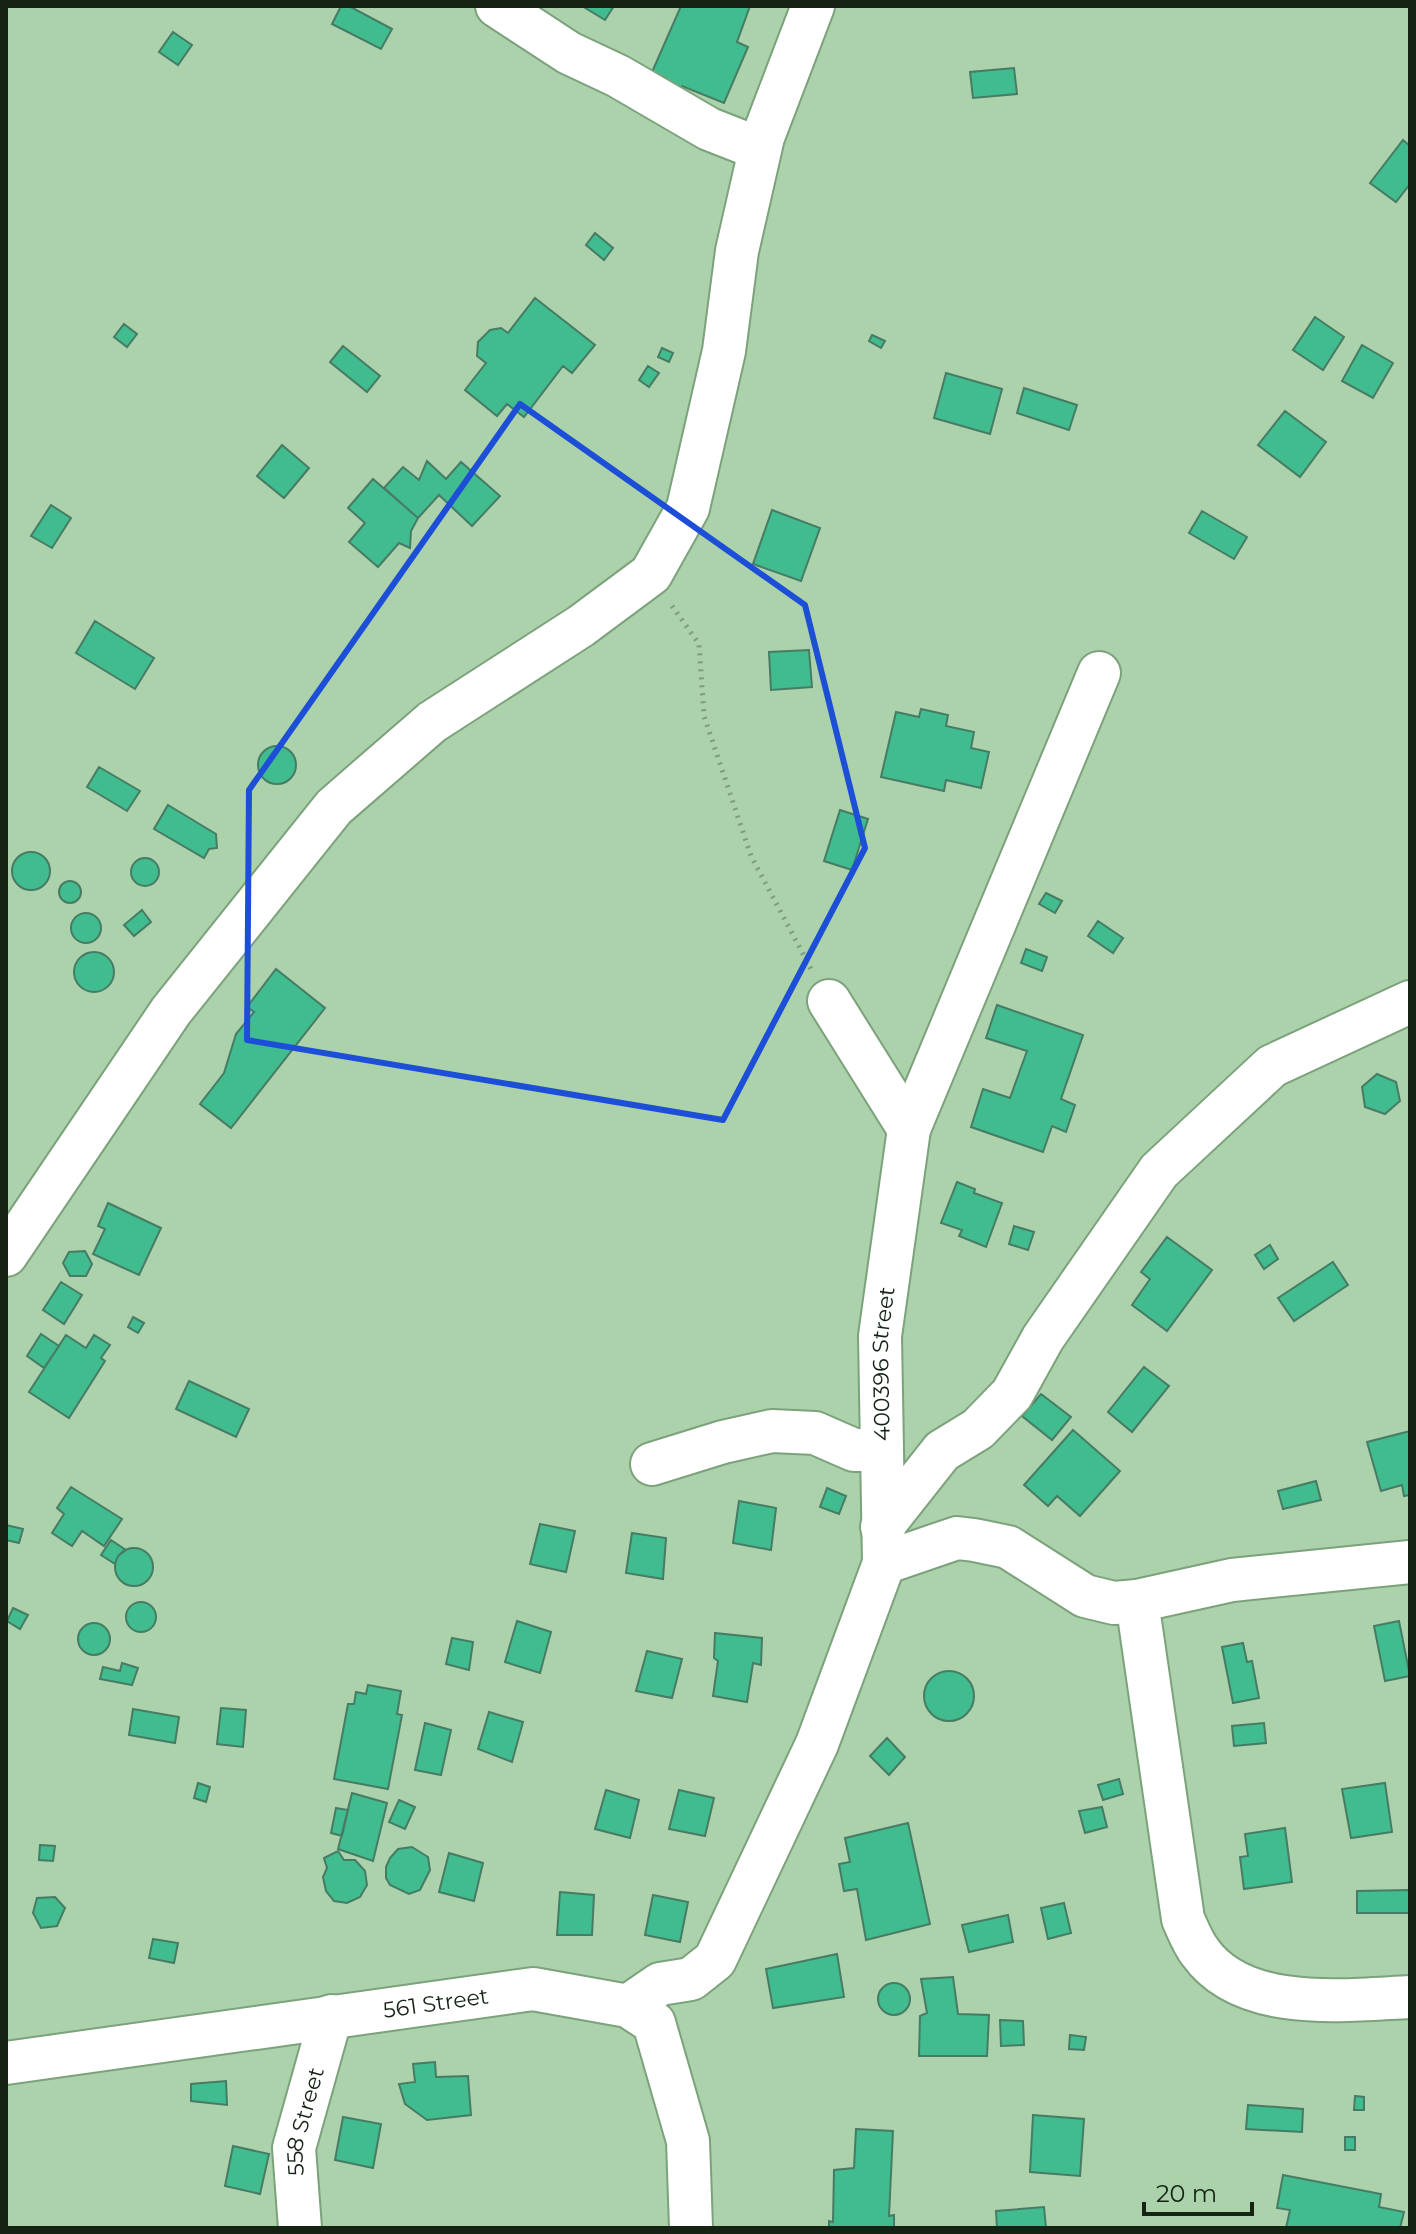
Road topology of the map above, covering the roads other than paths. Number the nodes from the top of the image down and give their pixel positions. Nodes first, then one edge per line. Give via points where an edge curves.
1 (497, 6) edge
2 (813, 6) edge
3 (760, 149) junction
4 (1099, 673) dead end
5 (829, 1001) road end
6 (1410, 1002) edge
7 (909, 1129) junction
8 (8, 1248) edge
9 (881, 1450) junction
10 (652, 1464) dead end
11 (883, 1545) junction
12 (1410, 1562) edge
13 (1137, 1601) junction
14 (1410, 1997) edge
15 (628, 2006) junction
16 (331, 2016) junction
17 (6, 2063) edge
18 (300, 2228) edge
19 (691, 2228) edge

1 - 3 street via 569,53 709,129
2 - 3 street
3 - 8 street via 737,251 724,351 688,508 651,574 432,722 334,807 171,1011
4 - 7 street, 400396 Street
5 - 7 street
6 - 11 street via 1272,1066 1159,1171 1043,1338 1012,1394 978,1429 942,1451
7 - 9 street, 400396 Street via 880,1336
9 - 10 street via 854,1450 815,1433 772,1431
9 - 11 street, 400396 Street
11 - 13 street via 957,1538 1008,1547 1085,1596 1114,1603
11 - 15 street, 400396 Street via 817,1744 715,1960 691,1979 660,1984
12 - 13 street via 1232,1580
13 - 14 street via 1183,1919 1200,1953 1222,1974 1257,1992 1295,1999
15 - 16 street, 561 Street via 533,1989
15 - 19 street via 654,2023 667,2067 688,2141
16 - 17 street, 561 Street
16 - 18 street, 558 Street via 294,2148

